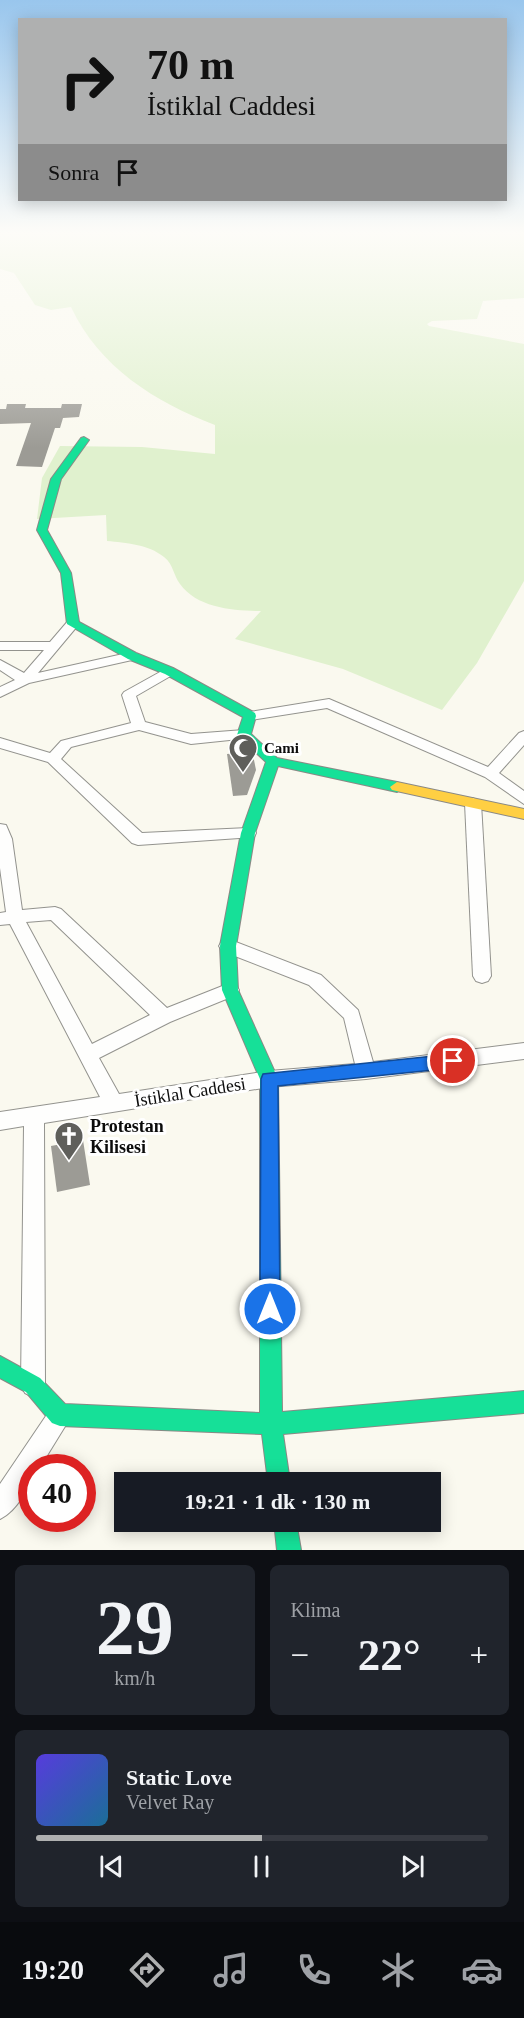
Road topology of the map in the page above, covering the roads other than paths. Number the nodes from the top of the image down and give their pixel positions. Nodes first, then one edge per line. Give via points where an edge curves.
1 (84, 440) dead end
2 (73, 624) junction
3 (0, 646) edge
4 (55, 646) junction
5 (132, 656) junction
6 (0, 664) edge
7 (169, 671) junction
8 (25, 680) junction
9 (0, 693) edge
10 (250, 716) junction
11 (139, 725) junction
12 (244, 735) junction
13 (524, 737) edge
14 (0, 743) edge
15 (53, 759) junction
16 (273, 761) junction
17 (490, 774) junction
18 (524, 799) edge
19 (473, 803) junction
20 (524, 814) edge
21 (249, 833) junction
22 (1, 836) edge
23 (8, 918) edge
24 (228, 946) junction
25 (482, 976) dead end
26 (230, 990) junction
27 (164, 1017) junction
28 (524, 1051) edge
29 (89, 1054) junction
30 (366, 1071) junction
31 (269, 1079) junction
32 (114, 1104) junction
33 (34, 1117) junction
34 (0, 1121) edge
35 (0, 1366) edge
36 (33, 1385) junction
37 (524, 1402) edge
38 (60, 1415) junction
39 (270, 1424) junction
40 (277, 1472) edge
41 (0, 1506) edge
42 (287, 1532) edge
43 (289, 1550) edge

1 - 2 street via 56,479 42,530 66,573
2 - 4 street
2 - 5 street
3 - 4 street
4 - 8 street
5 - 7 street
5 - 8 street
6 - 8 street
7 - 10 street
7 - 11 street via 129,695
8 - 9 street
10 - 12 street
10 - 17 street via 329,703
11 - 12 street via 191,739
11 - 15 street via 66,744
12 - 16 street
13 - 17 street
14 - 15 street
15 - 21 street via 138,839
16 - 19 street
16 - 21 street
17 - 18 street
19 - 20 street
19 - 25 street
21 - 24 street
22 - 23 street
23 - 27 street via 55,913
23 - 29 street
24 - 26 street
24 - 30 street via 315,980 352,1015
26 - 27 street
26 - 31 street
27 - 29 street
28 - 30 street, İstiklal Caddesi
29 - 32 street
30 - 31 street, İstiklal Caddesi
31 - 32 street, İstiklal Caddesi
31 - 39 street
32 - 33 street, İstiklal Caddesi
33 - 34 street, İstiklal Caddesi
33 - 36 street
35 - 36 street
36 - 38 street
37 - 39 street
38 - 39 street
38 - 41 street
39 - 40 street
42 - 43 street

